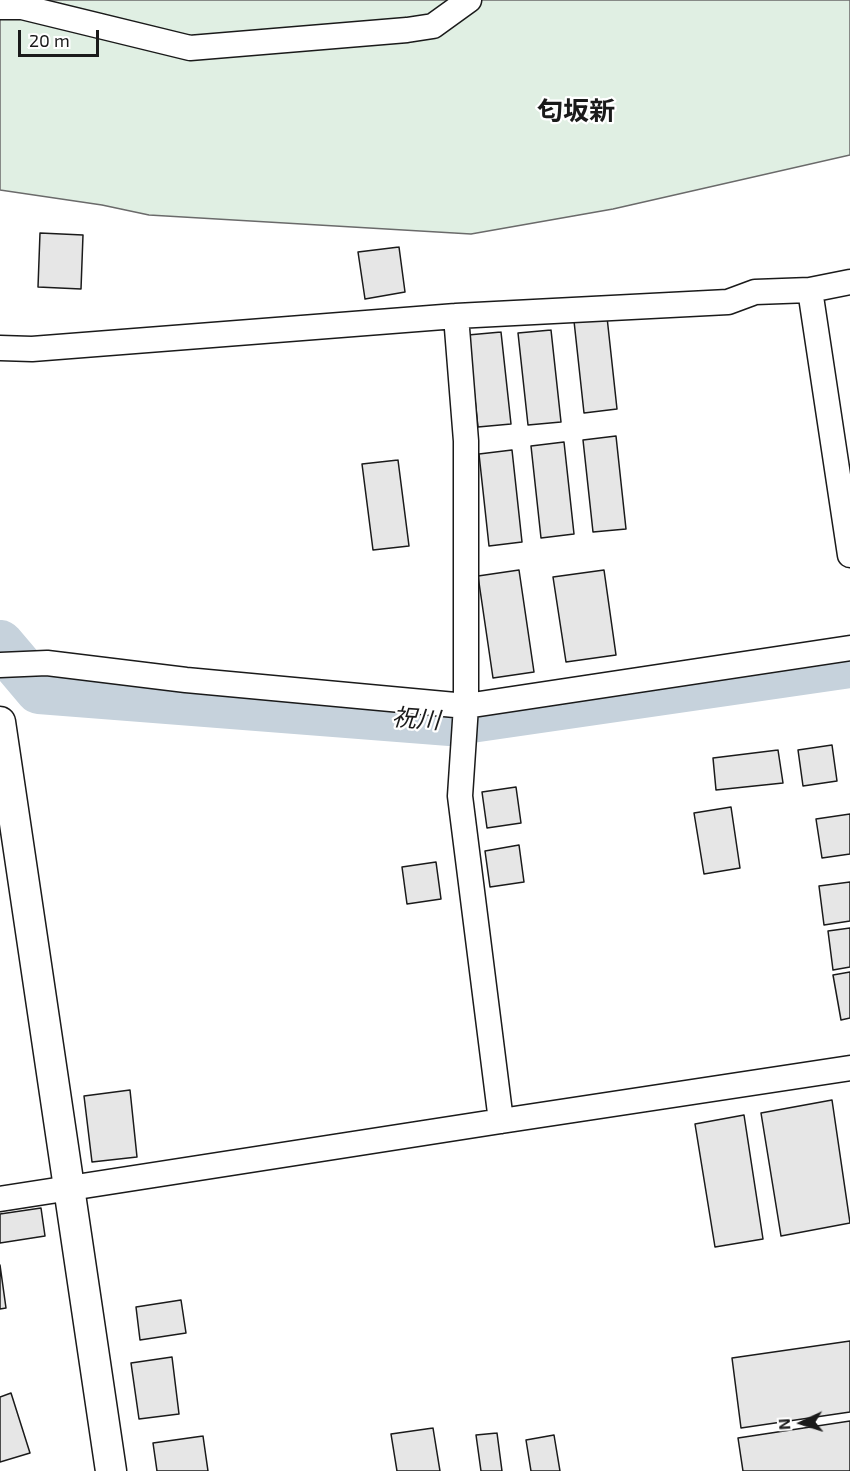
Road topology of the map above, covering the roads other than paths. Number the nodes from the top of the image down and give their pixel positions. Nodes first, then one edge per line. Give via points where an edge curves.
1 (470, 0) edge
2 (0, 7) edge
3 (850, 282) edge
4 (810, 290) junction
5 (456, 316) junction
6 (0, 348) edge
7 (850, 555) edge
8 (850, 648) edge
9 (0, 665) edge
10 (466, 706) junction
11 (0, 722) edge
12 (850, 1068) edge
13 (501, 1121) junction
14 (68, 1189) junction
15 (0, 1199) edge
16 (111, 1471) edge

1 - 2 street via 424,28 190,48 22,7
3 - 4 street
4 - 5 street via 755,292 728,302
4 - 7 street
5 - 6 street via 32,349
5 - 10 street via 466,441
8 - 10 street
9 - 10 street via 47,663
10 - 13 street via 460,796
11 - 14 street
12 - 13 street
13 - 14 street
14 - 15 street
14 - 16 street

